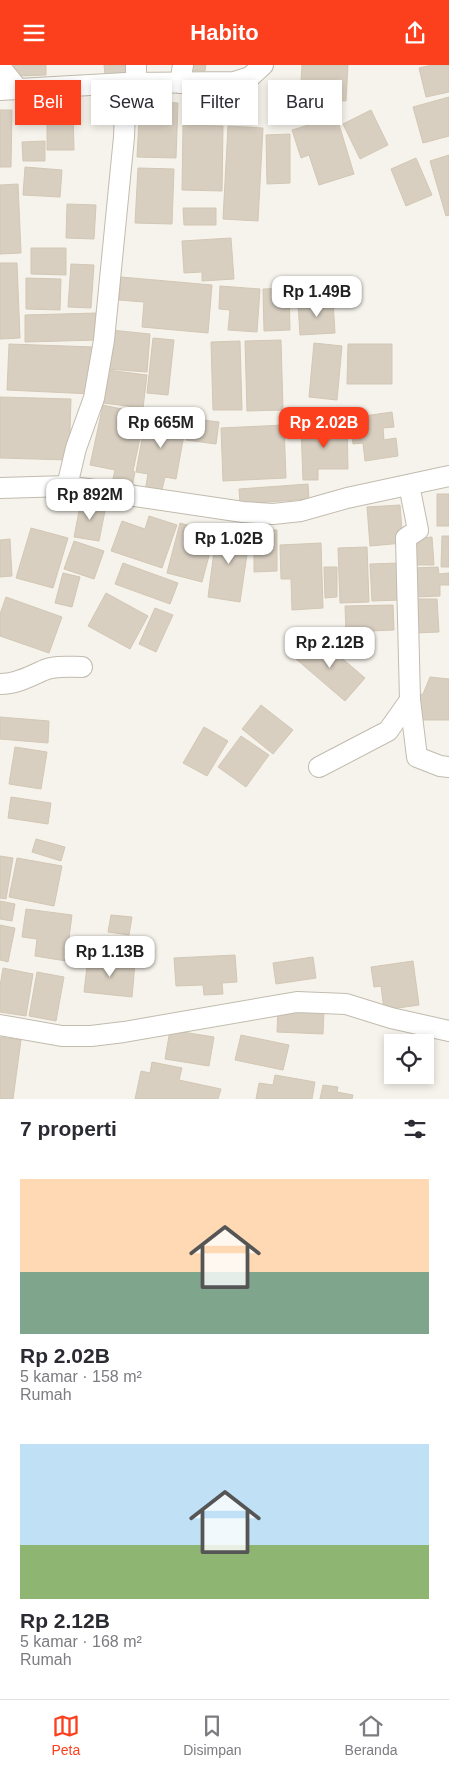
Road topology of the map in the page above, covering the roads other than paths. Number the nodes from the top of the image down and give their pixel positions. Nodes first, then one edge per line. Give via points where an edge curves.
1 (262, 65) edge
2 (0, 67) edge
3 (182, 74) edge
4 (133, 77) edge
5 (9, 89) edge
6 (449, 476) edge
7 (410, 485) junction
8 (67, 486) junction
9 (0, 488) edge
10 (82, 667) dead end
11 (0, 684) edge
12 (410, 700) junction
13 (319, 767) dead end
14 (449, 767) edge
15 (0, 1025) edge
16 (449, 1031) edge

1 - 3 street via 250,77 234,82
2 - 5 street
3 - 4 street
4 - 5 street
4 - 8 street via 104,340 94,398 76,448
6 - 7 street
7 - 8 street via 301,511 273,514
7 - 12 street via 418,530 406,538
8 - 9 street
10 - 11 street via 43,670
12 - 13 street via 388,731
12 - 14 street via 417,757
15 - 16 street via 62,1036 91,1036 297,1002 346,1004

